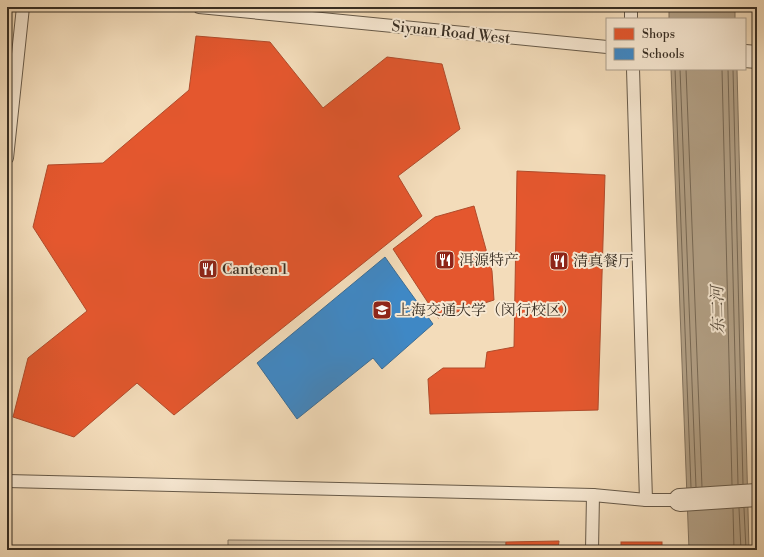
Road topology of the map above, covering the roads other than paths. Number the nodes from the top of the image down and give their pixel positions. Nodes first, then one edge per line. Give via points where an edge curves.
1 (23, 7) edge
2 (199, 7) edge
3 (631, 7) edge
4 (631, 18) edge
5 (606, 47) edge
6 (633, 70) edge
7 (7, 158) edge
8 (7, 482) edge
9 (757, 494) edge
10 (593, 495) junction
11 (646, 500) junction
12 (680, 500) joint
13 (592, 550) edge

1 - 7 lane
2 - 5 lane, Siyuan Road West
3 - 4 lane
6 - 11 lane
8 - 10 lane
9 - 12 street
10 - 11 lane
10 - 13 lane
11 - 12 lane

